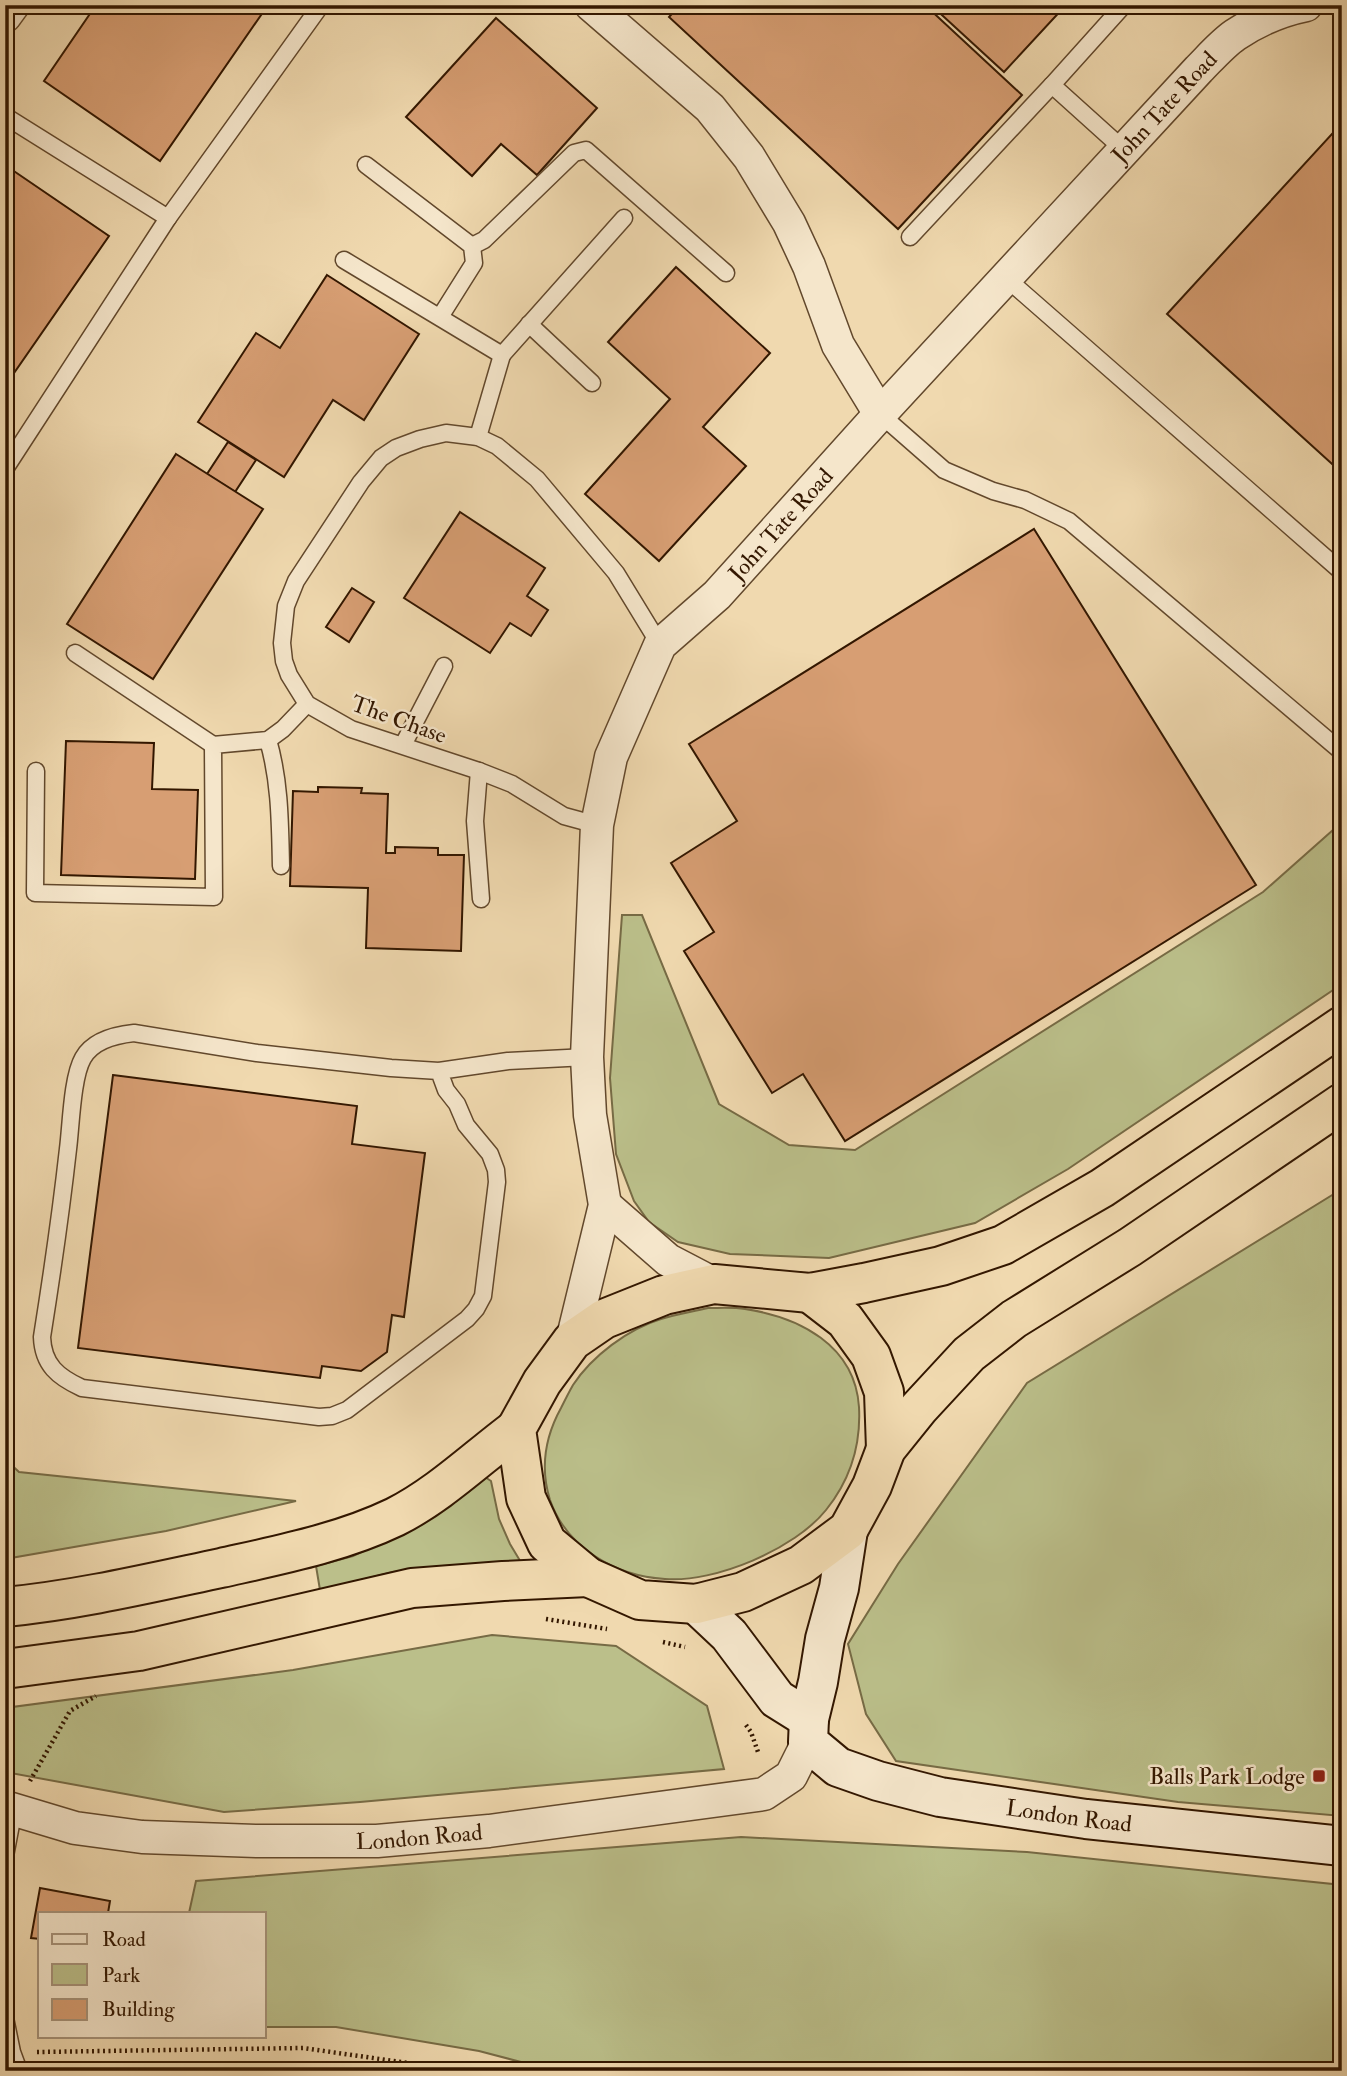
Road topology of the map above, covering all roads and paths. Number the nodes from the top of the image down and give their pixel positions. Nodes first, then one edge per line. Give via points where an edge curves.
1 (13, 5) edge
2 (321, 5) edge
3 (591, 5) edge
4 (1124, 5) edge
5 (1306, 5) edge
6 (5, 16) edge
7 (1052, 85) junction
8 (5, 116) edge
9 (1124, 149) junction
10 (366, 165) dead end
11 (168, 218) junction
12 (624, 218) dead end
13 (910, 237) dead end
14 (472, 246) junction
15 (344, 260) dead end
16 (726, 274) dead end
17 (1006, 278) junction
18 (440, 317) junction
19 (529, 324) junction
20 (502, 355) junction
21 (593, 383) dead end
22 (880, 414) junction
23 (478, 437) junction
24 (5, 469) edge
25 (1342, 572) edge
26 (660, 645) junction
27 (75, 653) dead end
28 (444, 666) dead end
29 (307, 704) junction
30 (268, 740) junction
31 (214, 745) junction
32 (403, 746) junction
33 (1342, 752) edge
34 (36, 771) dead end
35 (479, 771) junction
36 (597, 825) junction
37 (281, 866) dead end
38 (481, 899) dead end
39 (1342, 1026) edge
40 (587, 1057) junction
41 (439, 1071) junction
42 (1342, 1103) edge
43 (604, 1206) junction
44 (714, 1284) junction
45 (810, 1293) junction
46 (572, 1341) junction
47 (516, 1429) junction
48 (886, 1449) junction
49 (848, 1530) junction
50 (588, 1577) junction
51 (696, 1604) junction
52 (5, 1607) edge
53 (546, 1619) dead end
54 (613, 1630) dead end
55 (661, 1642) dead end
56 (695, 1656) dead end
57 (5, 1669) edge
58 (101, 1693) dead end
59 (744, 1721) dead end
60 (809, 1731) junction
61 (771, 1789) junction
62 (10, 1808) edge
63 (1342, 1846) edge
64 (5, 1856) edge
65 (5, 2018) edge
66 (12, 2052) junction
67 (19, 2071) edge
68 (464, 2071) edge

1 - 6 street
2 - 11 lane
3 - 22 street via 710,108 749,157 809,265 838,345
4 - 7 lane
5 - 9 street, John Tate Road via 1262,20 1234,36
7 - 9 lane
7 - 13 lane
8 - 11 lane
9 - 17 street, John Tate Road
10 - 14 lane
11 - 24 lane
12 - 19 lane
14 - 16 lane via 485,240 573,153 586,150
14 - 18 lane via 474,263
15 - 18 lane
17 - 22 street, John Tate Road
17 - 25 lane
18 - 20 lane
19 - 20 lane
19 - 21 lane
20 - 23 lane
22 - 26 street, John Tate Road via 717,595
22 - 33 lane via 944,470 1069,521
23 - 26 lane, The Chase via 497,446 537,479 616,573
23 - 29 lane, The Chase via 446,433 380,458 296,581 286,606 282,643 289,675
26 - 36 street, John Tate Road via 611,757
27 - 31 lane
28 - 32 lane
29 - 30 lane
29 - 32 lane, The Chase via 351,729
30 - 31 lane
30 - 37 lane via 279,787
31 - 34 lane via 214,897 35,893
32 - 35 lane, The Chase
35 - 36 lane, The Chase via 512,784 564,816
35 - 38 lane via 475,821
36 - 40 street, John Tate Road
39 - 45 highway via 1102,1188 1003,1245 942,1266
40 - 41 lane
40 - 43 street, John Tate Road via 590,1115
41 - 41 lane via 257,1053 134,1033 96,1044 83,1058 77,1079 42,1337 49,1363 62,1378 82,1388 319,1417 346,1410 467,1319 483,1296 496,1170 490,1154 466,1125
42 - 48 highway via 1130,1247 1014,1319 969,1354
43 - 44 street via 668,1260
43 - 46 street
44 - 45 highway
44 - 46 highway via 652,1299 604,1319
45 - 48 highway via 845,1320 871,1356 884,1392
46 - 47 highway
47 - 50 highway via 526,1498 547,1543
47 - 52 highway via 395,1517 350,1534 137,1586
48 - 49 highway
49 - 51 highway via 801,1565 743,1592
49 - 60 main road
50 - 51 highway via 640,1600
50 - 57 highway via 412,1588 139,1651
51 - 60 main road via 729,1635 776,1699
53 - 54 path
55 - 56 path via 684,1647
58 - 62 path via 70,1711
59 - 61 path
60 - 61 street, London Road via 791,1776
60 - 63 main road, London Road via 838,1767 940,1797 1086,1819
61 - 62 street, London Road via 764,1794 377,1841 142,1837 75,1828
62 - 64 lane
65 - 66 lane
66 - 67 lane
66 - 68 path via 303,2048

